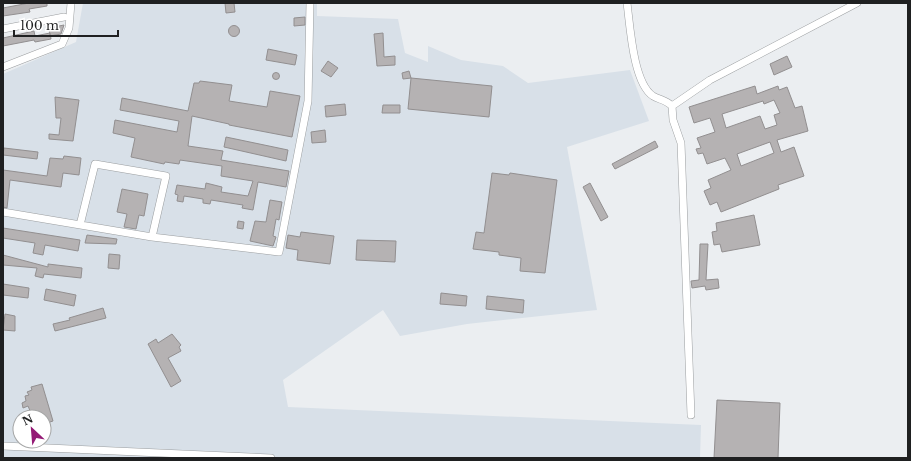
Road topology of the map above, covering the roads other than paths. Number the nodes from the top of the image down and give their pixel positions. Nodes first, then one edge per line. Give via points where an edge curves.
1 (71, 3) edge
2 (310, 3) edge
3 (627, 3) edge
4 (857, 3) edge
5 (64, 17) dead end
6 (3, 29) edge
7 (3, 67) edge
8 (672, 106) junction
9 (3, 212) edge
10 (80, 225) junction
11 (152, 237) junction
12 (691, 415) dead end
13 (3, 446) edge
14 (271, 458) edge

1 - 7 street via 69,28 62,44
2 - 11 street via 308,101 279,252
3 - 8 street via 634,59 641,80 652,96 667,101
4 - 8 street via 710,80
5 - 6 street
8 - 12 street via 681,143
9 - 10 street
10 - 11 street
10 - 11 street via 95,164 166,176
13 - 14 street

